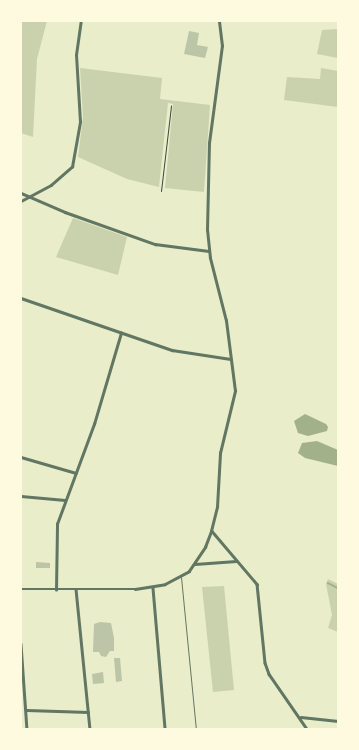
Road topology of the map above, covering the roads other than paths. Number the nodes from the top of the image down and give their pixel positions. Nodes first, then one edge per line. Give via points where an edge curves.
1 (81, 21) edge
2 (220, 21) edge
3 (21, 193) edge
4 (30, 198) junction
5 (21, 201) edge
6 (209, 251) junction
7 (21, 298) edge
8 (121, 333) junction
9 (230, 359) junction
10 (21, 457) edge
11 (76, 473) junction
12 (21, 496) edge
13 (65, 500) junction
14 (212, 531) junction
15 (236, 561) junction
16 (195, 564) junction
17 (182, 577) junction
18 (153, 588) junction
19 (21, 589) edge
20 (76, 589) junction
21 (56, 590) junction
22 (21, 644) edge
23 (27, 710) junction
24 (88, 712) junction
25 (300, 717) junction
26 (338, 721) edge
27 (27, 729) edge
28 (90, 729) edge
29 (165, 729) edge
30 (196, 729) edge
31 (307, 729) edge

1 - 4 street via 76,55 80,122 72,167 62,177
2 - 6 street via 221,52 209,143
3 - 4 street
4 - 5 street
4 - 6 street via 155,244
6 - 9 street via 226,321
7 - 8 street
8 - 9 street via 190,355
8 - 11 street via 94,424
9 - 14 street via 235,391 220,453 217,507
10 - 11 street
11 - 13 street
12 - 13 street
13 - 21 street via 55,537
14 - 15 street
14 - 16 street
15 - 16 street
15 - 25 street via 252,577 259,590 265,664 269,674
16 - 17 street
17 - 18 street
17 - 30 lane
18 - 20 street
18 - 29 street
19 - 21 street
20 - 21 street
20 - 24 street
22 - 23 street
23 - 24 street
23 - 27 street
24 - 28 street
25 - 26 street
25 - 31 street

